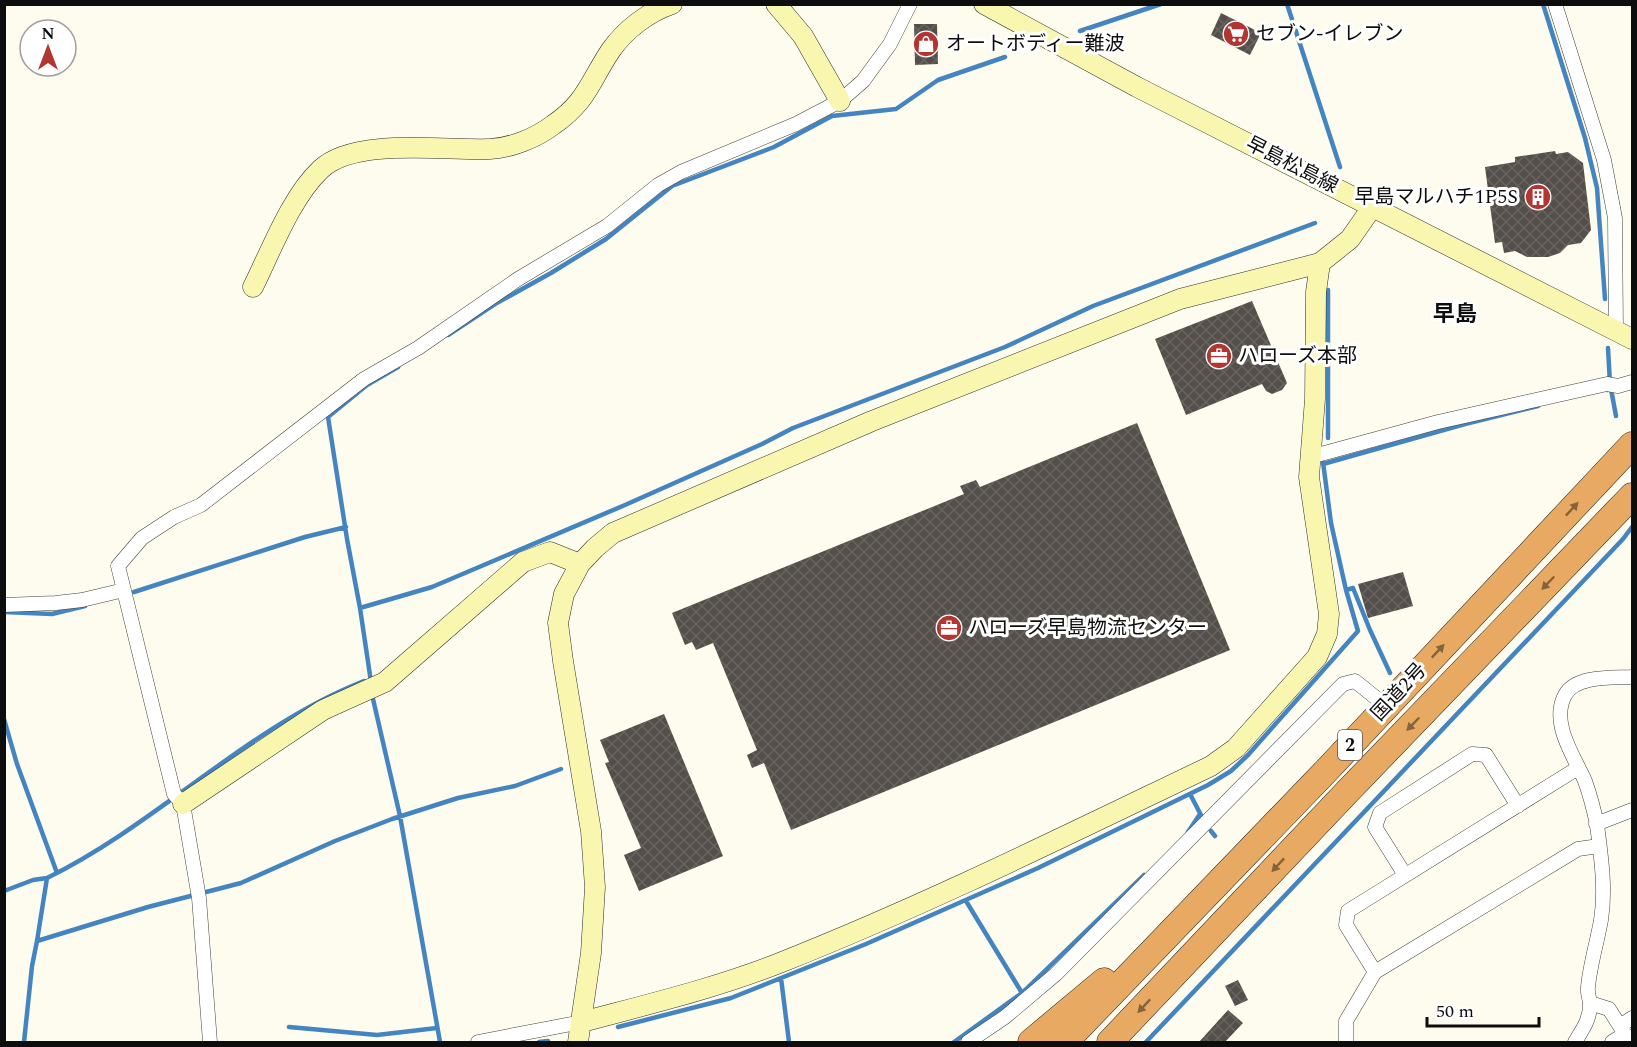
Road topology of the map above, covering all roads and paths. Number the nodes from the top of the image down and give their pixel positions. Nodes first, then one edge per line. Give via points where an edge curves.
1 (672, 4) edge
2 (776, 4) edge
3 (910, 4) edge
4 (984, 4) edge
5 (1555, 4) edge
6 (840, 101) junction
7 (1373, 206) junction
8 (1320, 263) junction
9 (253, 287) dead end
10 (1624, 335) edge
11 (1632, 382) edge
12 (1632, 445) edge
13 (1310, 458) junction
14 (1632, 496) edge
15 (580, 564) junction
16 (124, 590) junction
17 (4, 605) edge
18 (1632, 677) edge
19 (1386, 706) junction
20 (1578, 768) junction
21 (1326, 771) junction
22 (179, 799) junction
23 (1518, 806) junction
24 (1632, 810) edge
25 (1596, 824) junction
26 (1599, 846) junction
27 (1405, 875) junction
28 (1375, 972) junction
29 (1590, 1003) junction
30 (1632, 1018) edge
31 (582, 1022) junction
32 (1625, 1034) edge
33 (210, 1042) edge
34 (478, 1042) edge
35 (578, 1042) edge
36 (968, 1042) edge
37 (1031, 1042) edge
38 (1065, 1042) edge
39 (1110, 1042) edge
40 (1346, 1042) edge
41 (1575, 1042) edge
42 (1612, 1042) edge

1 - 9 street via 635,24 612,50 573,110 525,141 492,149 370,150 322,167 300,194
2 - 6 street via 803,36
3 - 6 street via 890,44 863,81
4 - 7 street, 早島松島線 via 1137,87
5 - 10 street via 1604,160 1615,218
6 - 16 street via 658,185 607,226 364,380 201,505 142,538 118,566
7 - 8 street via 1350,239
7 - 10 street, 早島松島線
8 - 13 street
8 - 15 street via 1180,299 872,421 613,533
11 - 13 street via 1438,422
19 -> 12 highway, 国道2号 / 2
13 - 31 street via 1309,477 1329,614 1327,634 1317,657 1236,748 1211,766 967,884 781,962 707,988
14 -> 39 highway, 国道2号 / 2
15 - 22 street via 550,552 523,562 385,682 323,710
15 - 31 street via 564,594 558,623 591,831 595,887
16 - 17 street via 82,600
16 - 22 street
18 - 20 street via 1590,680 1571,688 1564,696 1560,718
19 - 21 highway, 国道2号 / 2
19 - 36 street via 1356,681 1343,684 1056,974
20 - 23 street
20 - 25 street
21 - 37 highway via 1254,834 1107,979
21 - 38 highway, 国道2号 / 2
22 - 33 street via 199,898
23 - 27 street
23 - 27 street via 1486,755 1472,754 1380,813 1375,827
24 - 25 street
25 - 26 street
26 - 28 street via 1578,849
26 - 29 street via 1603,893 1587,990
27 - 28 street via 1348,911 1346,925
28 - 40 street via 1346,1021
29 - 32 street via 1609,1009
29 - 41 street via 1589,1019
30 - 32 street
31 - 34 street
31 - 35 street
32 - 42 street

